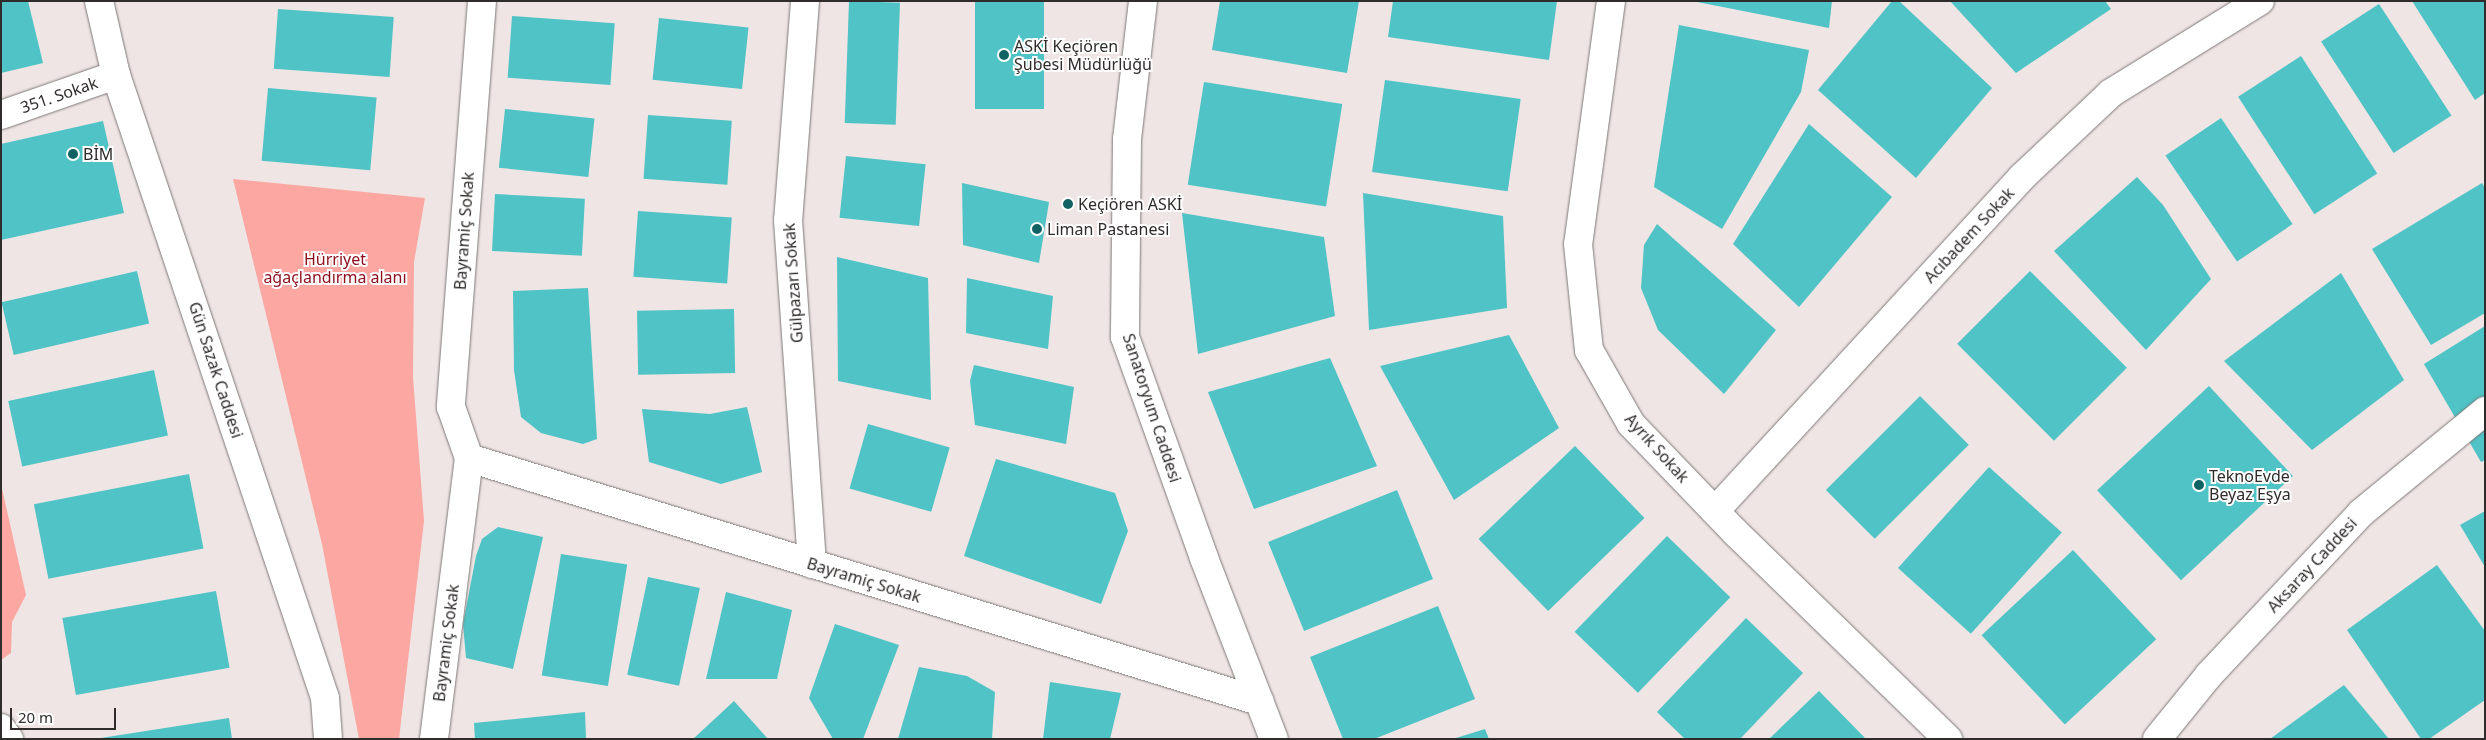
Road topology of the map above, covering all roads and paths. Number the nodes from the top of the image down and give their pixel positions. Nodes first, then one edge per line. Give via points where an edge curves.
1 (98, 1) edge
2 (482, 1) edge
3 (805, 1) edge
4 (1143, 1) edge
5 (1611, 1) edge
6 (2260, 1) edge
7 (116, 75) junction
8 (1, 115) edge
9 (2485, 411) edge
10 (469, 458) junction
11 (1715, 511) junction
12 (812, 564) junction
13 (1259, 702) junction
14 (1, 728) edge
15 (9, 739) edge
16 (328, 739) edge
17 (434, 739) edge
18 (1274, 739) edge
19 (1948, 739) edge
20 (2157, 739) edge

1 - 7 street, Gün Sazak Caddesi
2 - 10 street, Bayramiç Sokak via 450,407
3 - 12 street, Gülpazarı Sokak via 788,220
4 - 13 street, Sanatoryum Caddesi via 1127,139 1126,337
5 - 11 street, Ayrık Sokak via 1578,244 1589,350 1631,424
6 - 11 street, Acıbadem Sokak via 2111,93 2022,177
7 - 8 street, 351. Sokak
7 - 16 street, Gün Sazak Caddesi via 325,698
9 - 20 street, Aksaray Caddesi via 2361,513 2209,675
10 - 12 street, Bayramiç Sokak
10 - 17 street, Bayramiç Sokak
11 - 19 street, Ayrık Sokak
12 - 13 street, Bayramiç Sokak
13 - 18 street, Sanatoryum Caddesi
14 - 15 street

